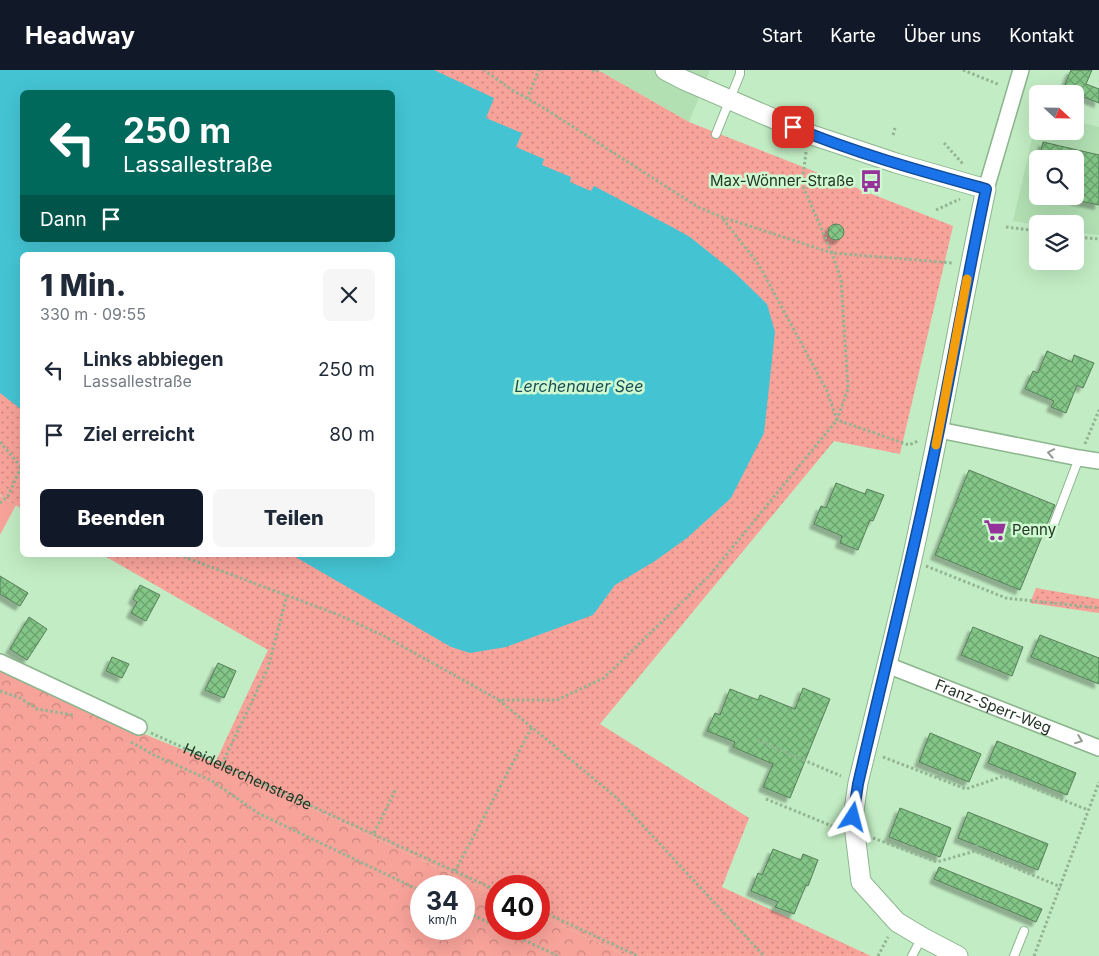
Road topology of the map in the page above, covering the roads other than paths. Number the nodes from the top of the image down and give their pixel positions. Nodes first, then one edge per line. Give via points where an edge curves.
1 (665, 70) edge
2 (740, 70) edge
3 (1021, 70) edge
4 (729, 101) junction
5 (716, 134) dead end
6 (986, 189) junction
7 (939, 430) junction
8 (1079, 458) junction
9 (1099, 460) edge
10 (1052, 529) dead end
11 (0, 662) edge
12 (887, 665) junction
13 (139, 727) road end
14 (1099, 748) edge
15 (1024, 931) dead end
16 (922, 937) junction
17 (912, 956) edge
18 (958, 956) edge
19 (1014, 956) edge

1 - 4 street
2 - 4 lane
3 - 6 street
4 - 5 lane
4 - 6 street via 809,134
6 - 7 street
8 -> 7 street
7 - 12 street
8 - 9 street
8 - 10 lane
11 - 13 street
12 -> 14 street, Franz-Sperr-Weg
12 - 16 street via 853,817 861,882 897,922
15 - 19 lane
16 - 17 lane
16 - 18 street

